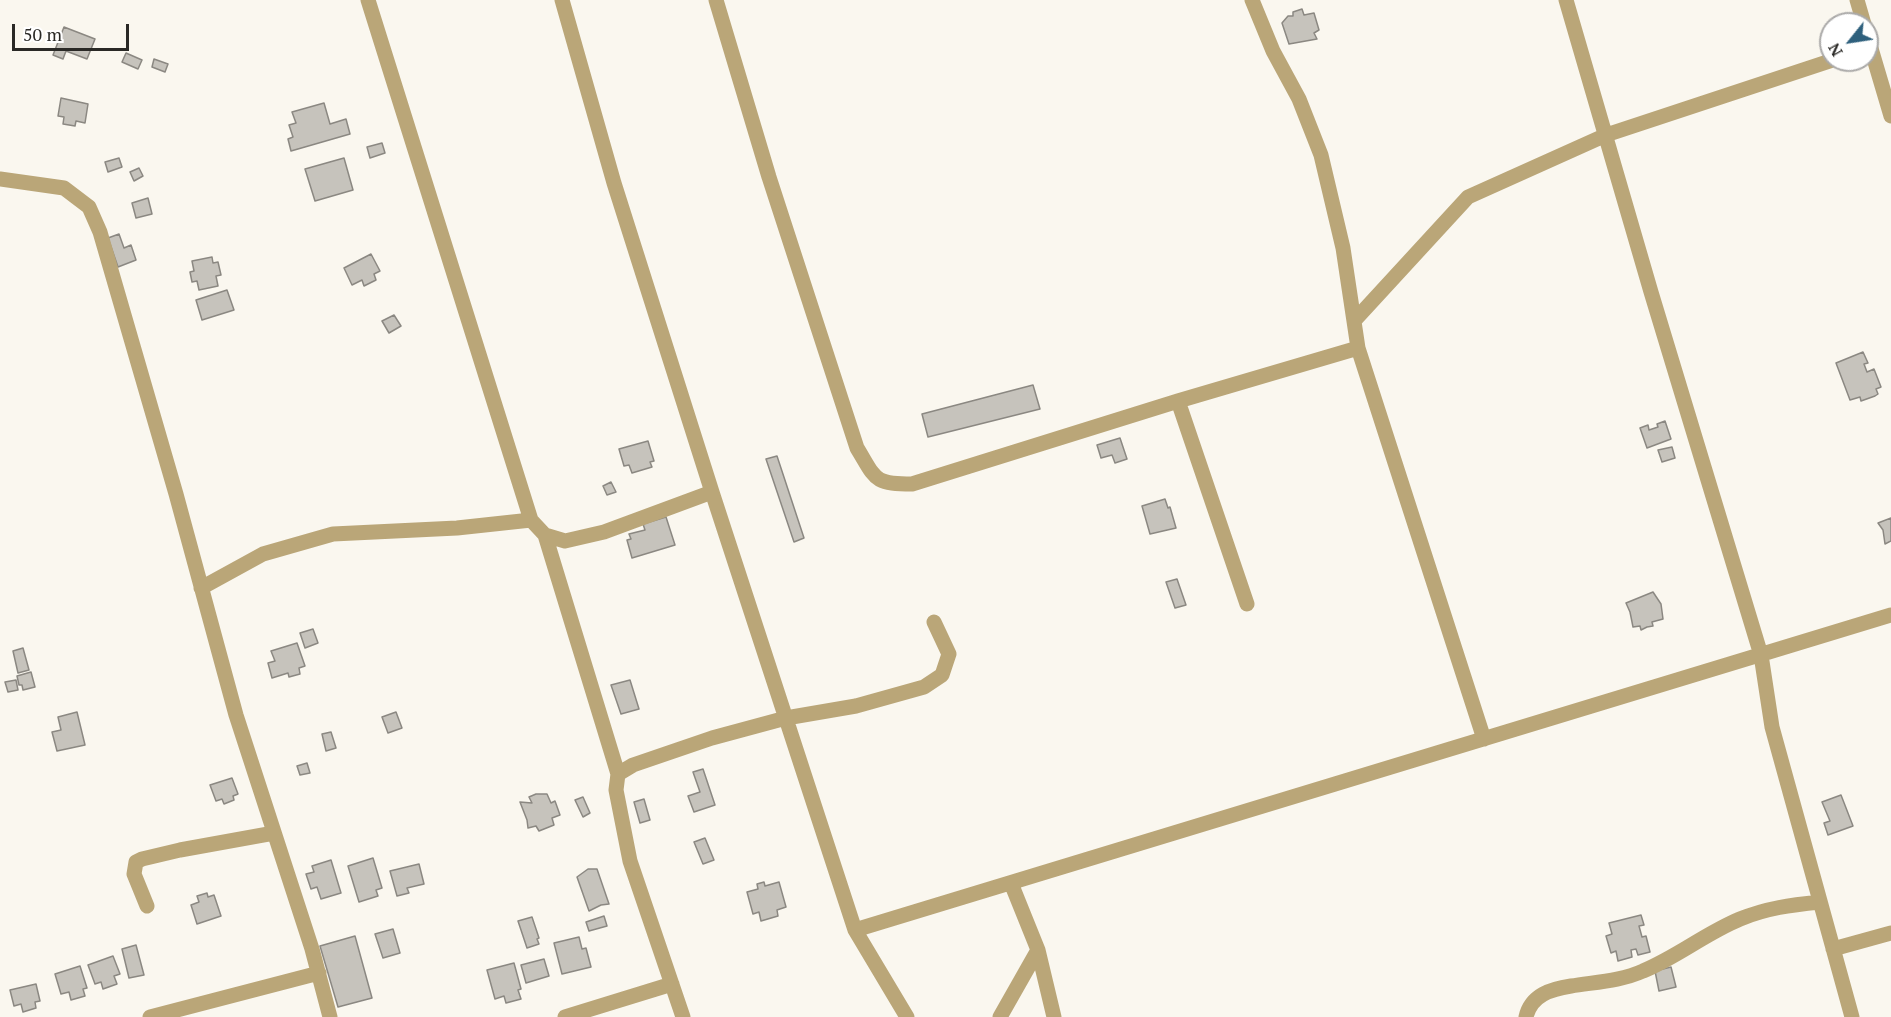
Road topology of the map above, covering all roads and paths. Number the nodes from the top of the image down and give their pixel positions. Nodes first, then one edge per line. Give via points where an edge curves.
1 (368, 0) edge
2 (562, 0) edge
3 (716, 0) edge
4 (1252, 0) edge
5 (1566, 0) edge
6 (1819, 65) edge
7 (1877, 72) edge
8 (1891, 116) edge
9 (1606, 135) junction
10 (0, 178) edge
11 (1354, 321) junction
12 (1358, 348) junction
13 (1178, 402) junction
14 (712, 492) junction
15 (531, 520) junction
16 (545, 534) junction
17 (201, 588) junction
18 (1247, 603) dead end
19 (1891, 615) edge
20 (934, 622) dead end
21 (1761, 655) junction
22 (786, 718) junction
23 (1484, 739) junction
24 (618, 774) junction
25 (274, 833) junction
26 (1011, 883) junction
27 (1820, 902) junction
28 (147, 906) dead end
29 (855, 930) junction
30 (1891, 933) edge
31 (1833, 949) junction
32 (1038, 950) junction
33 (319, 973) junction
34 (672, 984) junction
35 (150, 1017) edge
36 (330, 1017) edge
37 (565, 1017) edge
38 (683, 1017) edge
39 (907, 1017) edge
40 (1000, 1017) edge
41 (1054, 1017) edge
42 (1526, 1017) edge
43 (1852, 1017) edge

1 - 15 street
2 - 14 street via 614,183
3 - 13 street via 853,437 875,477 888,484 912,484
4 - 11 street via 1321,155 1343,248
5 - 9 street
6 - 9 street
7 - 8 street
9 - 11 street via 1468,197
9 - 21 street
10 - 17 street via 64,188 89,207 100,232
11 - 12 street
12 - 13 street
12 - 23 street
13 - 18 street
14 - 16 street via 604,532 565,541
14 - 22 street
15 - 16 street
15 - 17 street via 333,534 263,554
16 - 24 street
17 - 25 street
19 - 21 street
20 - 22 street via 948,654 942,675 924,687 856,706
21 - 23 street
21 - 27 street via 1772,727
22 - 24 street via 712,738 633,765
22 - 29 street
23 - 26 street
24 - 34 street via 616,790 630,861
25 - 28 street via 136,862 134,874
25 - 33 street
26 - 29 street
26 - 32 street
27 - 31 street
27 - 42 street via 1778,906 1738,919 1641,973 1539,995
29 - 39 street
30 - 31 street
31 - 43 street
32 - 40 street
32 - 41 street
33 - 35 street
33 - 36 street
34 - 37 street
34 - 38 street

